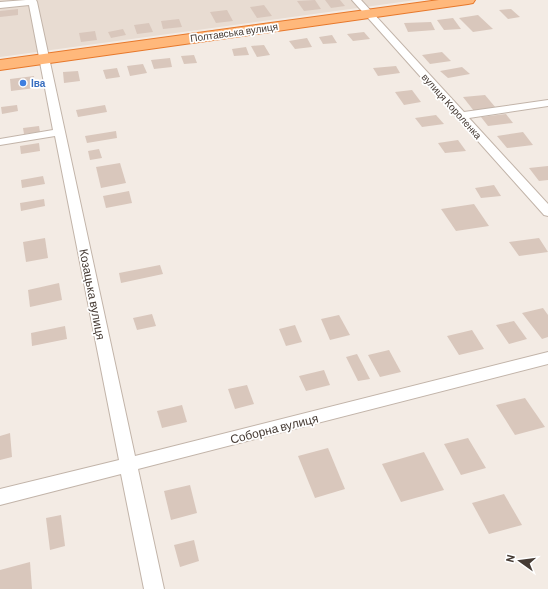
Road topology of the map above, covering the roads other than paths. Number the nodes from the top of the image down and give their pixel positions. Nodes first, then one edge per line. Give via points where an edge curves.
1 (356, 0) edge
2 (468, 0) edge
3 (32, 1) edge
4 (0, 5) edge
5 (368, 13) junction
6 (46, 59) junction
7 (0, 65) edge
8 (548, 103) edge
9 (461, 116) junction
10 (61, 132) junction
11 (0, 142) edge
12 (548, 212) edge
13 (548, 358) edge
14 (128, 465) junction
15 (0, 497) edge
16 (154, 589) edge

1 - 5 street, вулиця Короленка
2 - 5 highway, Полтавська вулиця
3 - 4 street
3 - 6 street, Козацька вулиця
5 - 6 highway, Полтавська вулиця
5 - 9 street, вулиця Короленка
6 - 7 highway, Полтавська вулиця
6 - 10 street, Козацька вулиця
8 - 9 street
9 - 12 street, вулиця Короленка
10 - 11 street
10 - 14 street, Козацька вулиця
13 - 14 street, Соборна вулиця
14 - 15 street, Соборна вулиця
14 - 16 street, Козацька вулиця

